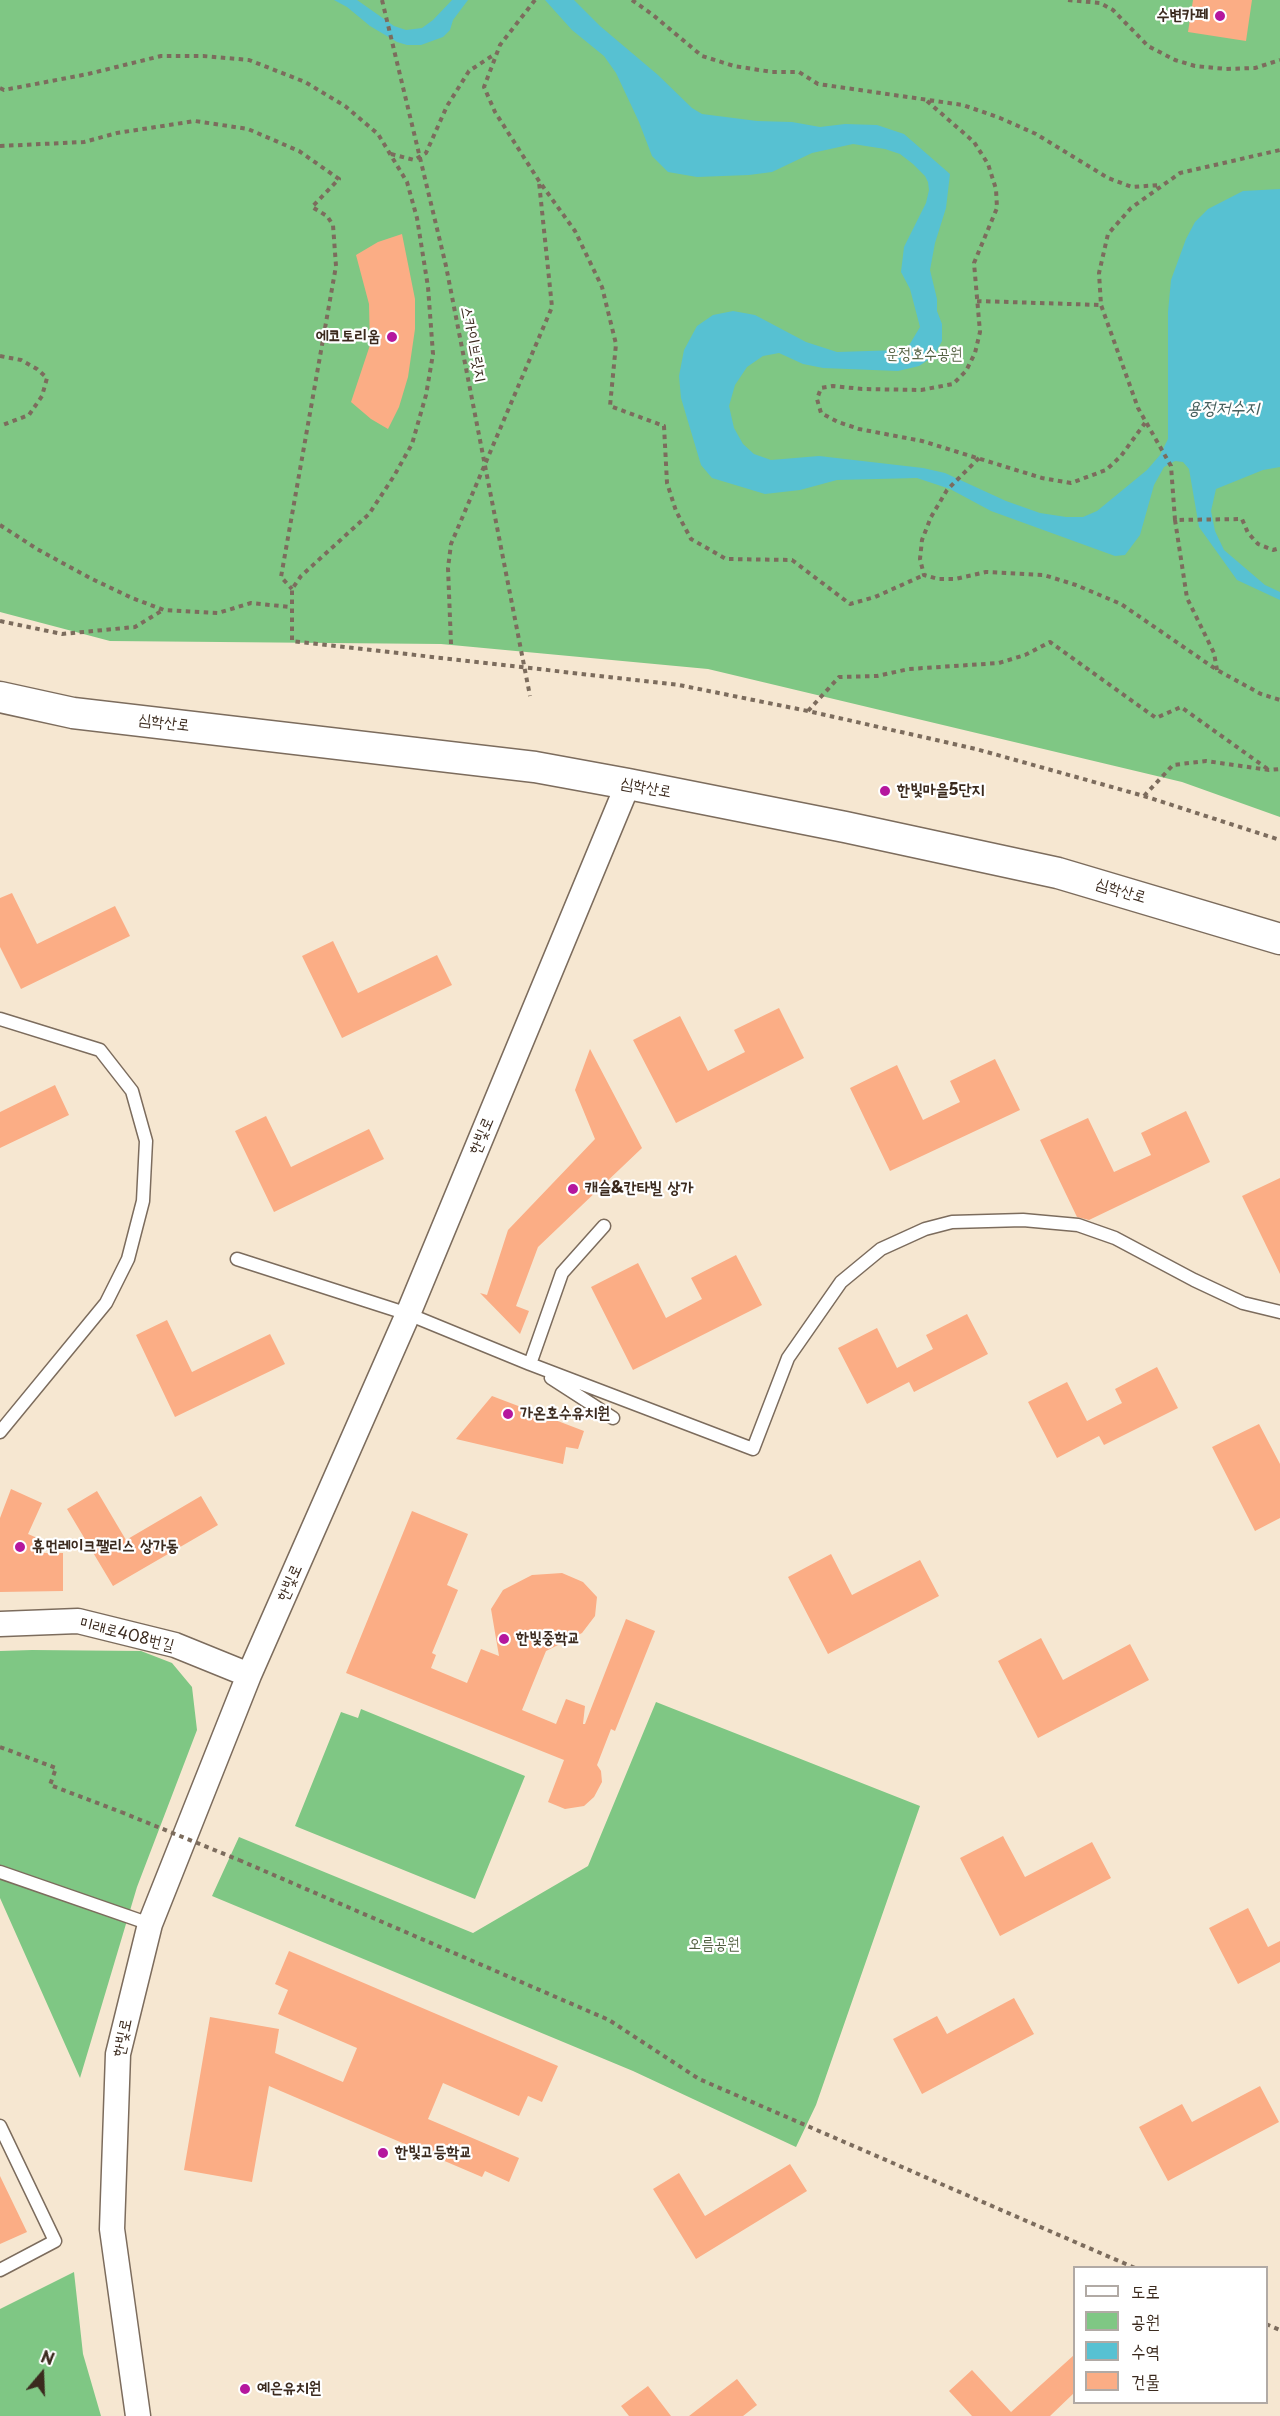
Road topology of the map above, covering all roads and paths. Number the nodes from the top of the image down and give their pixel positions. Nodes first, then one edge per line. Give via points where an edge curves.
1 (382, 0) edge
2 (536, 0) edge
3 (632, 0) edge
4 (1068, 0) edge
5 (496, 54) junction
6 (1280, 60) edge
7 (0, 88) edge
8 (927, 101) junction
9 (0, 146) edge
10 (1280, 150) edge
11 (390, 154) junction
12 (539, 181) junction
13 (1159, 186) junction
14 (977, 301) junction
15 (1101, 305) junction
16 (0, 356) edge
17 (1145, 423) junction
18 (0, 426) edge
19 (979, 458) junction
20 (1175, 520) junction
21 (0, 525) edge
22 (1280, 548) edge
23 (924, 575) junction
24 (292, 589) junction
25 (290, 607) junction
26 (164, 610) junction
27 (0, 621) edge
28 (451, 644) dead end
29 (1217, 670) junction
30 (530, 696) dead end
31 (0, 698) edge
32 (1280, 700) edge
33 (808, 711) junction
34 (1280, 769) edge
35 (1269, 770) junction
36 (628, 784) junction
37 (1144, 796) junction
38 (1280, 839) edge
39 (1280, 939) edge
40 (0, 1019) edge
41 (604, 1226) dead end
42 (237, 1258) dead end
43 (1280, 1312) edge
44 (408, 1314) junction
45 (530, 1364) junction
46 (613, 1418) dead end
47 (0, 1432) edge
48 (0, 1624) edge
49 (249, 1675) junction
50 (0, 1747) edge
51 (0, 1872) edge
52 (150, 1924) junction
53 (0, 2126) edge
54 (1130, 2266) edge
55 (0, 2270) edge
56 (138, 2416) edge

1 - 30 path, 스카이브릿지, bridge via 446,266
2 - 5 path via 505,36
3 - 8 path via 702,56 734,66 799,72 818,84
4 - 6 path via 1100,3 1113,10 1148,46 1195,66 1255,68
5 - 11 path via 469,71 447,106 426,153 414,160
5 - 12 path via 484,87 495,112
7 - 11 path via 88,74 160,56 249,60 305,82 345,106 378,134
8 - 13 path via 963,105 1000,118 1036,134 1108,178 1132,187
8 - 14 path via 974,142 988,164 996,189 997,208 974,263
9 - 24 path via 84,142 195,121 248,129 299,151 339,179 312,207 333,225 336,266 281,577
10 - 13 path via 1180,172
11 - 24 path via 407,182 428,286 434,354 426,395 412,444 369,514 301,576
12 - 23 path via 575,231 602,287 616,344 610,406 664,426 667,483 691,538 726,559 792,560 850,604
12 - 28 path via 552,307 451,544
13 - 15 path via 1107,234 1099,273
14 - 15 path
14 - 19 path via 980,332 975,353 953,384 913,390 833,386 822,388 817,399 821,413 838,422
15 - 17 path
16 - 18 path via 21,360 47,378 42,396 29,415
17 - 19 path via 1106,470 1071,483
17 - 20 path via 1171,466
19 - 23 path via 947,490 922,540 920,560
20 - 22 path via 1242,519 1258,544 1273,550
20 - 29 path via 1187,598 1214,653
21 - 26 path via 90,578
23 - 29 path via 955,579 986,572 1044,575 1121,604
24 - 25 path
25 - 26 path via 251,603 218,613
25 - 33 path via 292,641 679,685
26 - 27 path via 135,627 62,634
29 - 32 path
31 - 36 street, 심학산로 via 73,712 535,767
33 - 35 path via 839,676 999,663 1025,656 1050,642 1156,718 1181,707
33 - 37 path via 976,749
34 - 35 path
35 - 37 path via 1206,761 1173,765
36 - 39 street, 심학산로 via 1058,873
36 - 44 street, 한빛로
37 - 38 path
40 - 47 lane via 100,1050 132,1091 146,1141 143,1201 128,1259 106,1303
41 - 45 lane via 562,1273
42 - 44 lane
43 - 45 lane via 1243,1303 1115,1238 1078,1226 1023,1220 952,1222 925,1229 881,1249 841,1282 788,1358 753,1449
44 - 45 lane
44 - 49 street, 한빛로
45 - 46 lane
48 - 49 street, 미래로408번길 via 78,1621 175,1645
49 - 52 street, 한빛로
50 - 54 path, bridge via 56,1768 50,1785 239,1860 609,2020 699,2079
51 - 52 lane
52 - 56 street, 한빛로 via 118,2054 111,2229
53 - 55 lane via 55,2241

